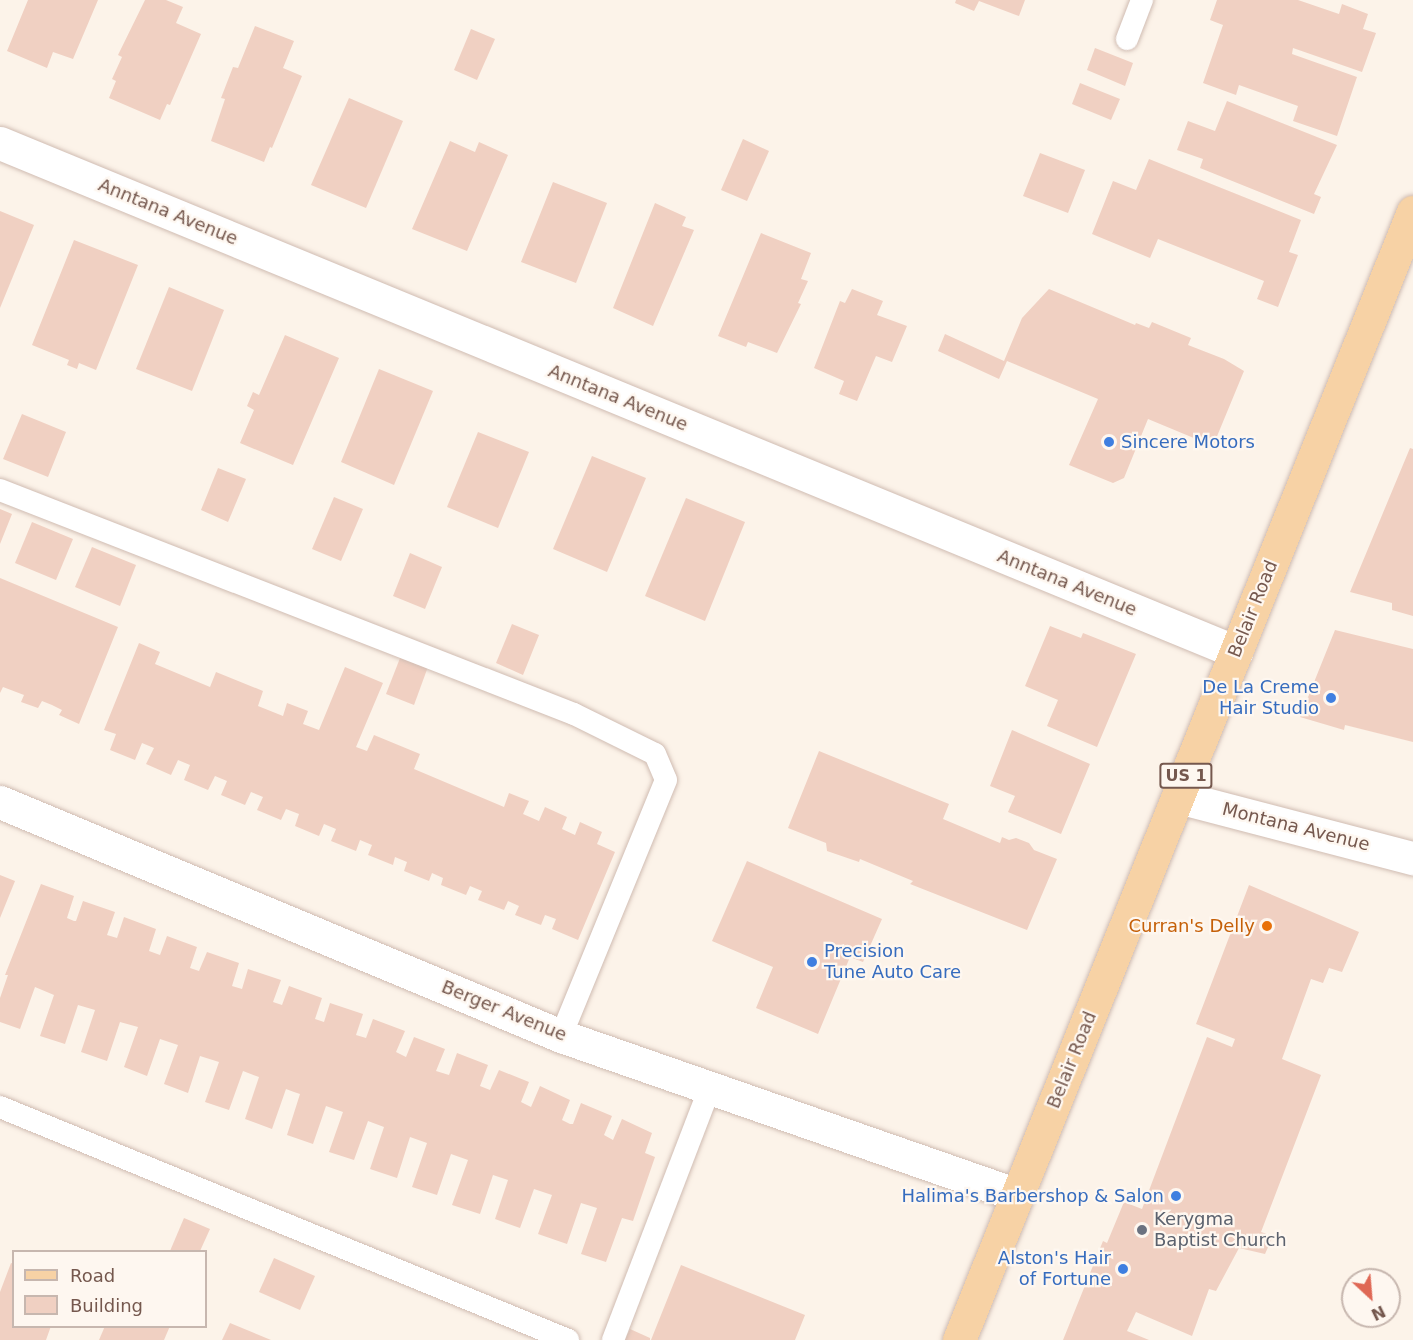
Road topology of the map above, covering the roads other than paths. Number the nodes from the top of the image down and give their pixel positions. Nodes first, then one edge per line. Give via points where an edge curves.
1 (1142, 0) edge
2 (1127, 39) dead end
3 (0, 143) edge
4 (1413, 212) edge
5 (0, 490) edge
6 (1236, 652) junction
7 (1178, 797) junction
8 (0, 802) edge
9 (1413, 858) edge
10 (561, 1036) junction
11 (710, 1087) junction
12 (0, 1107) edge
13 (1017, 1195) junction
14 (568, 1340) edge
15 (613, 1340) edge
16 (959, 1340) edge

1 - 2 lane
3 - 6 street, Anntana Avenue
4 - 6 main road, Belair Road / US 1
5 - 10 lane via 574,714 655,754 666,780
6 - 7 main road, Belair Road / US 1
7 - 9 street, Montana Avenue
7 - 13 main road, Belair Road / US 1
8 - 10 street, Berger Avenue
10 - 11 street, Berger Avenue
11 - 13 street, Berger Avenue
11 - 15 lane
12 - 14 lane
13 - 16 main road, Belair Road / US 1

